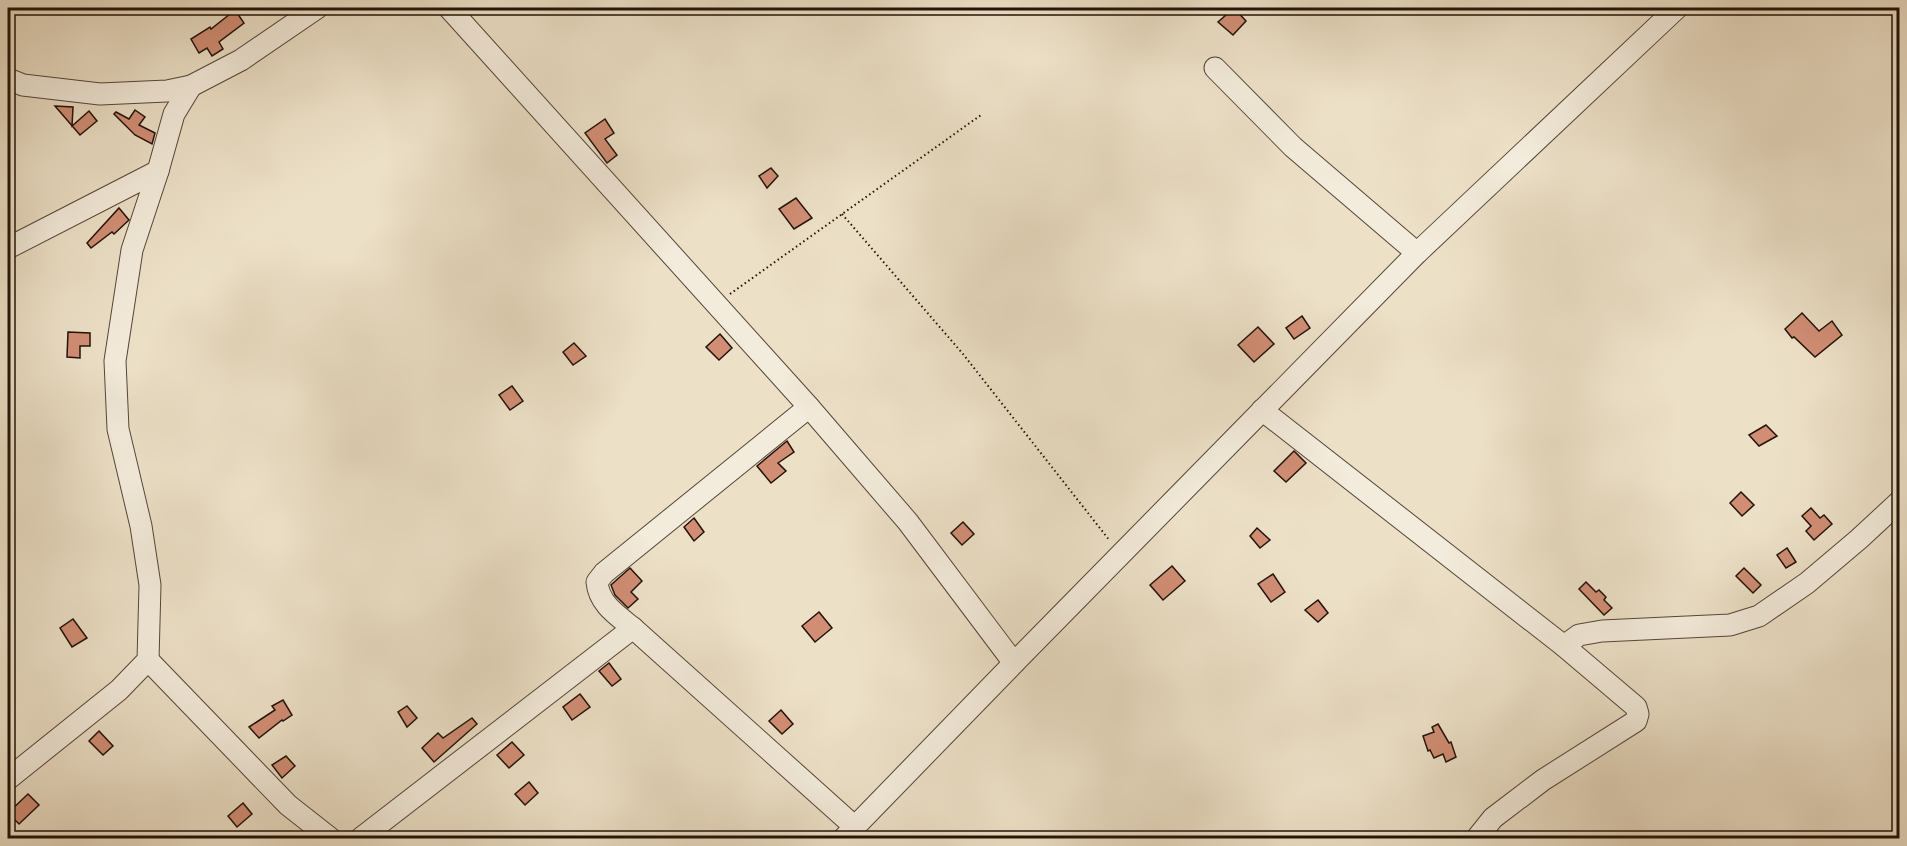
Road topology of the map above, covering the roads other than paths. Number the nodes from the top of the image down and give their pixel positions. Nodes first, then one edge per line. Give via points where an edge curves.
1 (318, 8) edge
2 (449, 8) edge
3 (1677, 8) edge
4 (1215, 68) dead end
5 (8, 79) edge
6 (191, 86) junction
7 (158, 171) junction
8 (8, 248) edge
9 (1417, 253) junction
10 (809, 407) junction
11 (1262, 410) junction
12 (1899, 501) edge
13 (633, 628) junction
14 (1564, 646) junction
15 (148, 660) junction
16 (1014, 663) junction
17 (8, 779) edge
18 (850, 833) edge
19 (330, 838) edge
20 (362, 838) edge
21 (1477, 838) edge

1 - 6 street via 241,60
2 - 10 street
3 - 9 street
4 - 9 street via 1293,147
5 - 6 street via 23,85 100,94 167,92
6 - 7 street via 174,114
7 - 8 street
7 - 15 street via 132,250 115,362 118,429 141,526 150,585
9 - 11 street
10 - 13 street via 604,573 597,582 598,593
10 - 16 street via 908,522
11 - 14 street
11 - 16 street
12 - 14 street via 1807,583 1759,616 1730,625 1602,631 1579,635
13 - 18 street
13 - 20 street
14 - 21 street via 1636,707 1636,720 1543,780 1493,818
15 - 17 street via 119,690
15 - 19 street via 288,805
16 - 18 street

